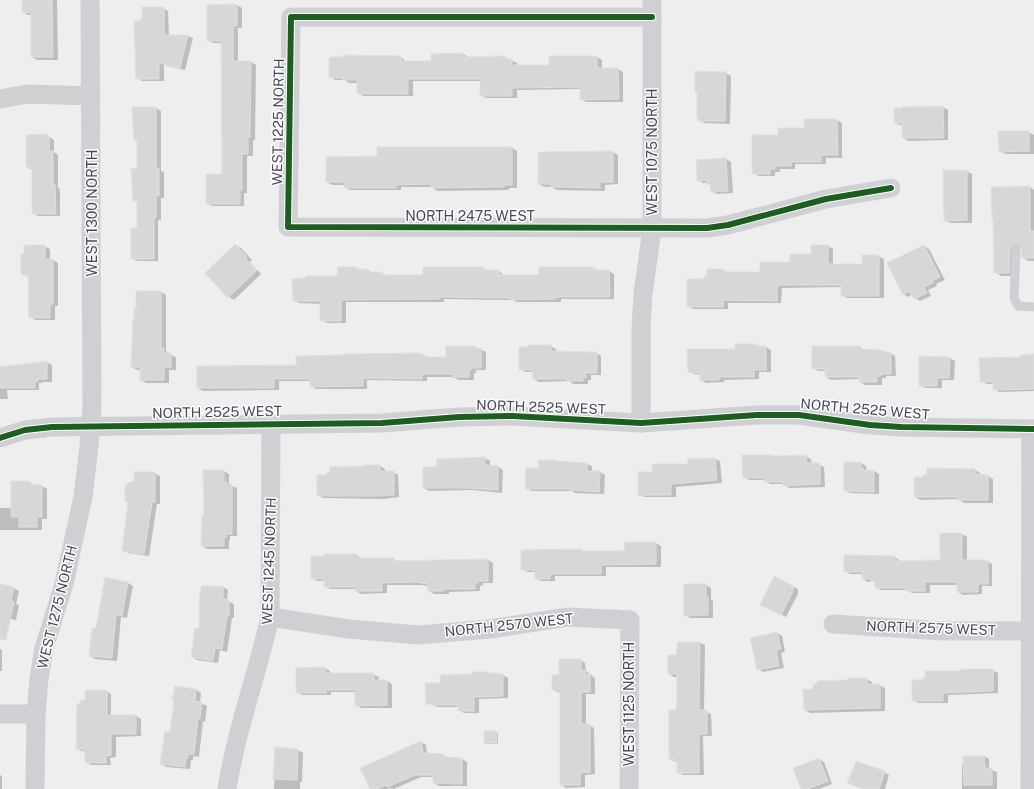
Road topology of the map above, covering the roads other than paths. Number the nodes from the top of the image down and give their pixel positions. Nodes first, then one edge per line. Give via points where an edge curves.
1 (90, 0) edge
2 (652, 9) edge
3 (91, 96) junction
4 (0, 99) edge
5 (891, 188) dead end
6 (288, 227) joint
7 (652, 229) junction
8 (1016, 250) dead end
9 (1034, 308) edge
10 (641, 423) junction
11 (271, 424) junction
12 (90, 426) junction
13 (1032, 429) edge
14 (0, 438) edge
15 (270, 617) junction
16 (630, 620) joint
17 (832, 624) dead end
18 (1030, 631) junction
19 (0, 714) edge
20 (36, 714) junction
21 (35, 789) edge
22 (227, 789) edge
23 (629, 789) edge
24 (1030, 789) edge

1 - 3 street, WEST 1300 NORTH
2 - 6 street, WEST 1225 NORTH via 291,17
2 - 7 street, WEST 1075 NORTH
3 - 4 street via 28,94
3 - 12 street, WEST 1300 NORTH
5 - 7 street, NORTH 2475 WEST via 826,199 728,225
6 - 7 street, NORTH 2475 WEST
7 - 10 street, WEST 1075 NORTH via 640,328
8 - 9 lane via 1014,298 1018,306
10 - 11 street, NORTH 2525 WEST via 512,416 382,423
10 - 13 street, NORTH 2525 WEST via 757,415 799,415 901,427
11 - 12 street, NORTH 2525 WEST
11 - 15 street, WEST 1245 NORTH
12 - 14 street, NORTH 2525 WEST via 25,430
12 - 20 street, WEST 1275 NORTH via 83,497 64,584 44,648
13 - 18 street
15 - 16 street, NORTH 2570 WEST via 349,630 418,635 490,630 568,617
15 - 22 street, WEST 1245 NORTH via 231,760
16 - 23 street, WEST 1125 NORTH
17 - 18 street, NORTH 2575 WEST via 943,632
18 - 24 street
19 - 20 street
20 - 21 street, WEST 1275 NORTH

